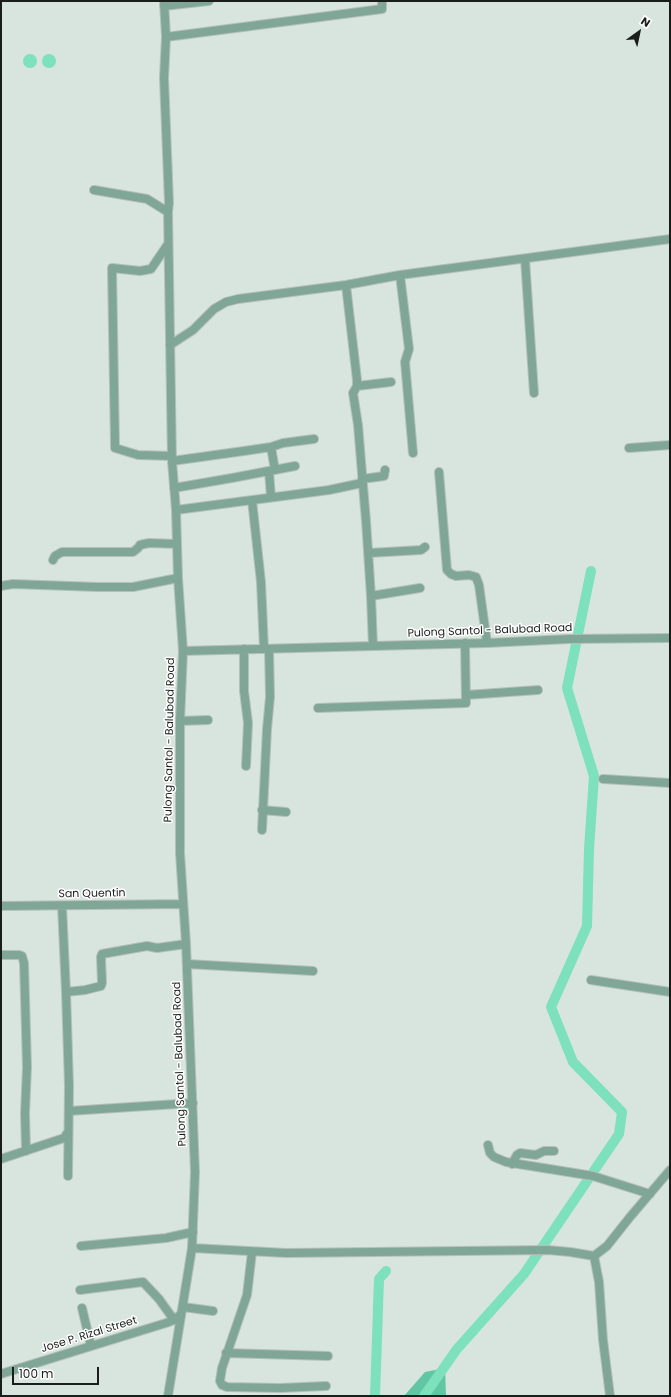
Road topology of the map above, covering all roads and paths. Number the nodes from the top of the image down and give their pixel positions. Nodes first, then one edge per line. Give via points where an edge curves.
1 (209, 1) edge
2 (382, 1) edge
3 (164, 4) edge
4 (166, 37) junction
5 (94, 190) dead end
6 (168, 212) junction
7 (670, 239) edge
8 (168, 244) junction
9 (524, 259) junction
10 (400, 275) junction
11 (346, 285) junction
12 (170, 345) junction
13 (391, 382) dead end
14 (357, 386) junction
15 (534, 393) dead end
16 (314, 439) dead end
17 (670, 445) edge
18 (271, 447) junction
19 (629, 448) dead end
20 (413, 453) dead end
21 (172, 459) junction
22 (295, 466) dead end
23 (272, 470) junction
24 (386, 470) dead end
25 (439, 472) dead end
26 (362, 481) junction
27 (174, 488) junction
28 (271, 497) junction
29 (252, 500) junction
30 (176, 510) junction
31 (177, 544) junction
32 (425, 547) dead end
33 (369, 553) junction
34 (53, 560) dead end
35 (178, 578) junction
36 (1, 586) edge
37 (420, 588) dead end
38 (371, 596) junction
39 (670, 638) edge
40 (465, 643) junction
41 (487, 643) junction
42 (373, 646) junction
43 (244, 649) junction
44 (266, 649) junction
45 (183, 652) junction
46 (538, 690) dead end
47 (466, 695) junction
48 (318, 708) dead end
49 (208, 720) dead end
50 (180, 721) junction
51 (246, 766) dead end
52 (603, 778) dead end
53 (670, 783) edge
54 (262, 810) junction
55 (286, 812) dead end
56 (262, 830) dead end
57 (182, 904) junction
58 (1, 906) edge
59 (62, 906) junction
60 (186, 944) junction
61 (1, 955) edge
62 (187, 964) junction
63 (313, 972) dead end
64 (590, 980) dead end
65 (66, 992) junction
66 (670, 992) edge
67 (193, 1103) junction
68 (69, 1111) junction
69 (68, 1132) junction
70 (488, 1145) dead end
71 (26, 1151) junction
72 (554, 1152) dead end
73 (1, 1159) edge
74 (512, 1164) junction
75 (670, 1170) edge
76 (68, 1176) dead end
77 (650, 1194) junction
78 (193, 1232) junction
79 (81, 1246) dead end
80 (192, 1248) junction
81 (252, 1252) junction
82 (594, 1256) junction
83 (80, 1290) dead end
84 (82, 1308) dead end
85 (182, 1310) junction
86 (213, 1311) dead end
87 (174, 1320) junction
88 (91, 1346) junction
89 (226, 1353) junction
90 (328, 1356) dead end
91 (1, 1374) edge
92 (326, 1386) dead end
93 (168, 1396) edge
94 (610, 1396) edge

1 - 3 street
2 - 4 street via 382,9
3 - 4 street
4 - 6 street via 164,78
5 - 6 street via 147,199
6 - 8 street
7 - 9 street
8 - 12 street
8 - 21 street via 151,269 140,271 112,268 114,446 138,455
9 - 10 street
9 - 15 street
10 - 11 street
10 - 20 street via 409,349 406,362
11 - 12 street via 226,302 214,309 193,330
11 - 14 street
12 - 21 street
13 - 14 street
14 - 26 street via 353,393
16 - 18 street
17 - 19 street
18 - 21 street
18 - 23 street
21 - 27 street
22 - 23 street
23 - 27 street
23 - 28 street
24 - 26 street via 384,476
25 - 41 street via 447,570 456,576 476,577
26 - 28 street via 329,490
26 - 33 street
27 - 30 street
28 - 29 street
29 - 30 street
29 - 44 street
30 - 31 street
31 - 34 street via 149,543 140,545 133,552 62,552
31 - 35 street
32 - 33 street via 421,550
33 - 38 street
35 - 36 street via 133,587 13,584
35 - 45 street
37 - 38 street
38 - 42 street
39 - 41 street, Pulong Santol - Balubad Road
40 - 41 street, Pulong Santol - Balubad Road
40 - 42 street, Pulong Santol - Balubad Road
40 - 47 street
42 - 44 street, Pulong Santol - Balubad Road
43 - 44 street, Pulong Santol - Balubad Road
43 - 45 street, Pulong Santol - Balubad Road
43 - 51 street via 244,691 248,723
44 - 54 street via 270,697
45 - 50 street, Pulong Santol - Balubad Road
46 - 47 street
47 - 48 street via 466,703
49 - 50 street
50 - 57 street, Pulong Santol - Balubad Road
52 - 53 street
54 - 55 street
54 - 56 street
57 - 59 street, San Quentin
57 - 60 street, Pulong Santol - Balubad Road
58 - 59 street, San Quentin
59 - 65 street
60 - 62 street, Pulong Santol - Balubad Road
60 - 65 street via 157,948 146,946 102,954 101,986
61 - 71 street via 19,954 24,963
62 - 63 street
62 - 67 street, Pulong Santol - Balubad Road
64 - 66 street
65 - 68 street
67 - 68 street
67 - 78 street, Pulong Santol - Balubad Road
68 - 69 street
69 - 71 street via 64,1138
69 - 76 street
70 - 74 street via 494,1157
71 - 73 street
72 - 74 street via 544,1151 536,1155 520,1153
74 - 77 street via 591,1176
75 - 77 street
77 - 82 street via 607,1246
78 - 79 street via 137,1242
78 - 80 street, Pulong Santol - Balubad Road
80 - 81 street
80 - 85 street, Pulong Santol - Balubad Road
81 - 82 street via 548,1250
81 - 89 street via 247,1295
82 - 94 street via 599,1282
83 - 87 street via 143,1282
84 - 88 street
85 - 86 street
85 - 87 street, Jose P. Rizal Street
85 - 93 street, Pulong Santol - Balubad Road
87 - 88 street, Jose P. Rizal Street
88 - 91 street, Jose P. Rizal Street
89 - 90 street
89 - 92 street via 220,1381 227,1387

